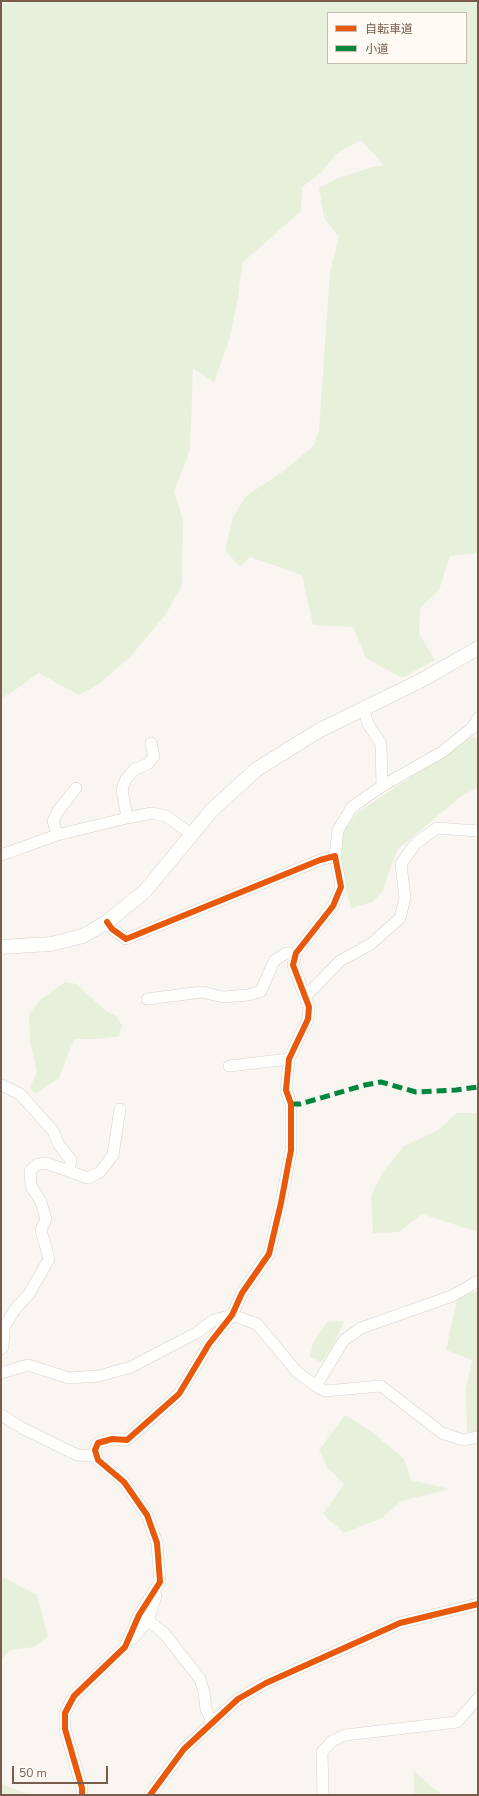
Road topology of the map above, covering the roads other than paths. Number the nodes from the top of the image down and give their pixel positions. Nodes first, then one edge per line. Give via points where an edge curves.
1 (478, 648) edge
2 (363, 708) junction
3 (478, 718) edge
4 (151, 743) dead end
5 (382, 786) junction
6 (76, 788) dead end
7 (127, 818) junction
8 (478, 831) edge
9 (191, 834) junction
10 (58, 835) junction
11 (1, 855) edge
12 (334, 856) junction
13 (106, 922) junction
14 (1, 948) edge
15 (296, 953) junction
16 (305, 997) junction
17 (147, 999) dead end
18 (289, 1059) junction
19 (229, 1066) dead end
20 (1, 1085) edge
21 (120, 1109) dead end
22 (69, 1170) junction
23 (478, 1281) edge
24 (232, 1315) junction
25 (1, 1350) edge
26 (1, 1373) edge
27 (316, 1386) junction
28 (1, 1415) edge
29 (478, 1437) edge
30 (96, 1456) junction
31 (160, 1582) junction
32 (478, 1604) edge
33 (148, 1621) junction
34 (125, 1647) junction
35 (478, 1698) edge
36 (212, 1722) junction
37 (82, 1795) edge
38 (150, 1795) edge
39 (323, 1795) edge

1 - 2 street via 420,681
2 - 5 street via 368,724 381,744
2 - 9 street via 320,730 256,769 212,810
3 - 5 street via 472,728 442,752
4 - 7 street via 154,756 148,764 135,769 126,779 122,789
5 - 12 street via 352,807 338,830
6 - 10 street via 53,821
7 - 9 street via 152,813 166,816
7 - 10 street
8 - 16 street via 437,828 415,844 401,864 405,898 400,918 371,944 340,961
9 - 13 street via 145,891
10 - 11 street
12 - 13 street via 126,939
12 - 15 street via 341,887 333,906
13 - 14 street via 83,936 51,944
15 - 16 street via 293,965
15 - 17 street via 286,953 274,961 261,991 248,996 223,997 202,992
16 - 18 street via 309,1007 308,1019
18 - 19 street
18 - 24 street via 286,1090 291,1104 291,1150 281,1203 269,1254 242,1293
20 - 22 street via 20,1094 53,1131 59,1145 71,1160
21 - 22 street via 113,1155 100,1172 88,1178
22 - 25 street via 46,1163 36,1165 30,1171 31,1186 41,1202 46,1219 41,1230 49,1260 29,1294 4,1327
23 - 27 street via 452,1296 361,1328 344,1340
24 - 26 street via 214,1320 196,1333 131,1367 99,1376 70,1378 28,1365
24 - 27 street via 257,1324 297,1372
24 - 30 street via 209,1344 179,1394 126,1440 112,1439 98,1443
27 - 29 street via 325,1391 380,1386 442,1433 462,1440
28 - 30 street via 77,1455
30 - 31 street via 124,1482 147,1515 156,1543
31 - 33 street
31 - 34 street via 139,1614
32 - 36 street via 400,1623 266,1683 238,1699
33 - 34 street
33 - 36 street via 164,1633 200,1679 206,1709
34 - 37 street via 74,1696 65,1713 65,1728
35 - 39 street via 457,1722 345,1735 332,1741 322,1752
36 - 38 street via 184,1749

